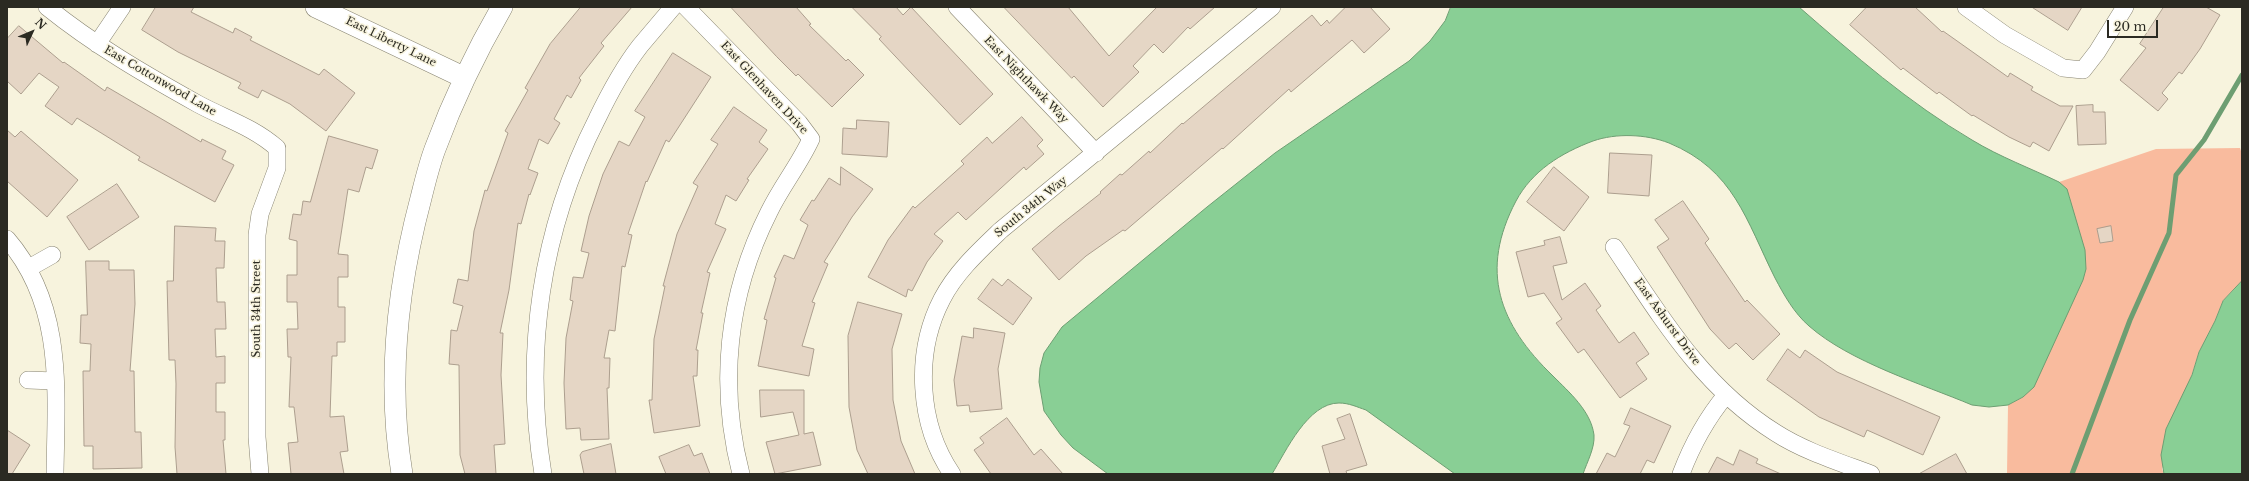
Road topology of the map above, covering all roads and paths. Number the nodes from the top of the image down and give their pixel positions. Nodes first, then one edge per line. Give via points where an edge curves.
1 (47, 7) edge
2 (122, 7) edge
3 (316, 7) edge
4 (502, 7) edge
5 (673, 7) edge
6 (686, 7) edge
7 (957, 7) edge
8 (1272, 7) edge
9 (1966, 7) edge
10 (2125, 7) edge
11 (343, 12) edge
12 (97, 44) junction
13 (465, 78) junction
14 (277, 148) joint
15 (1096, 153) junction
16 (7, 239) edge
17 (1614, 247) dead end
18 (52, 255) dead end
19 (29, 268) junction
20 (28, 380) dead end
21 (55, 381) junction
22 (1726, 395) junction
23 (55, 474) edge
24 (260, 474) edge
25 (402, 474) edge
26 (543, 474) edge
27 (741, 474) edge
28 (952, 474) edge
29 (1681, 474) edge
30 (1871, 474) edge

1 - 12 street, East Cottonwood Lane
2 - 12 street
3 - 11 street, East Liberty Lane
4 - 13 street
5 - 26 street via 639,47 608,97 571,178 553,229 537,319 535,378 538,446
6 - 27 street, East Glenhaven Drive via 799,123 811,139 803,158 783,185 768,212 753,247 733,313 727,379 731,430
7 - 15 street, East Nighthawk Way
8 - 15 street, South 34th Way
9 - 10 street via 2005,36 2063,68 2083,70
11 - 13 street, East Liberty Lane
12 - 14 street, East Cottonwood Lane via 216,113 260,133
13 - 25 street via 434,150 412,230 399,306 394,380 398,453
14 - 24 street, South 34th Street via 277,168 260,214 257,235 257,437
15 - 28 street, South 34th Way via 978,252 942,299 930,328 922,369 926,408 934,438
16 - 19 street
17 - 22 street, East Ashurst Drive via 1694,363
18 - 19 street
19 - 21 street via 49,324 56,364
20 - 21 street
21 - 23 street
22 - 29 street via 1703,426
22 - 30 street, East Ashurst Drive via 1747,414 1777,434

